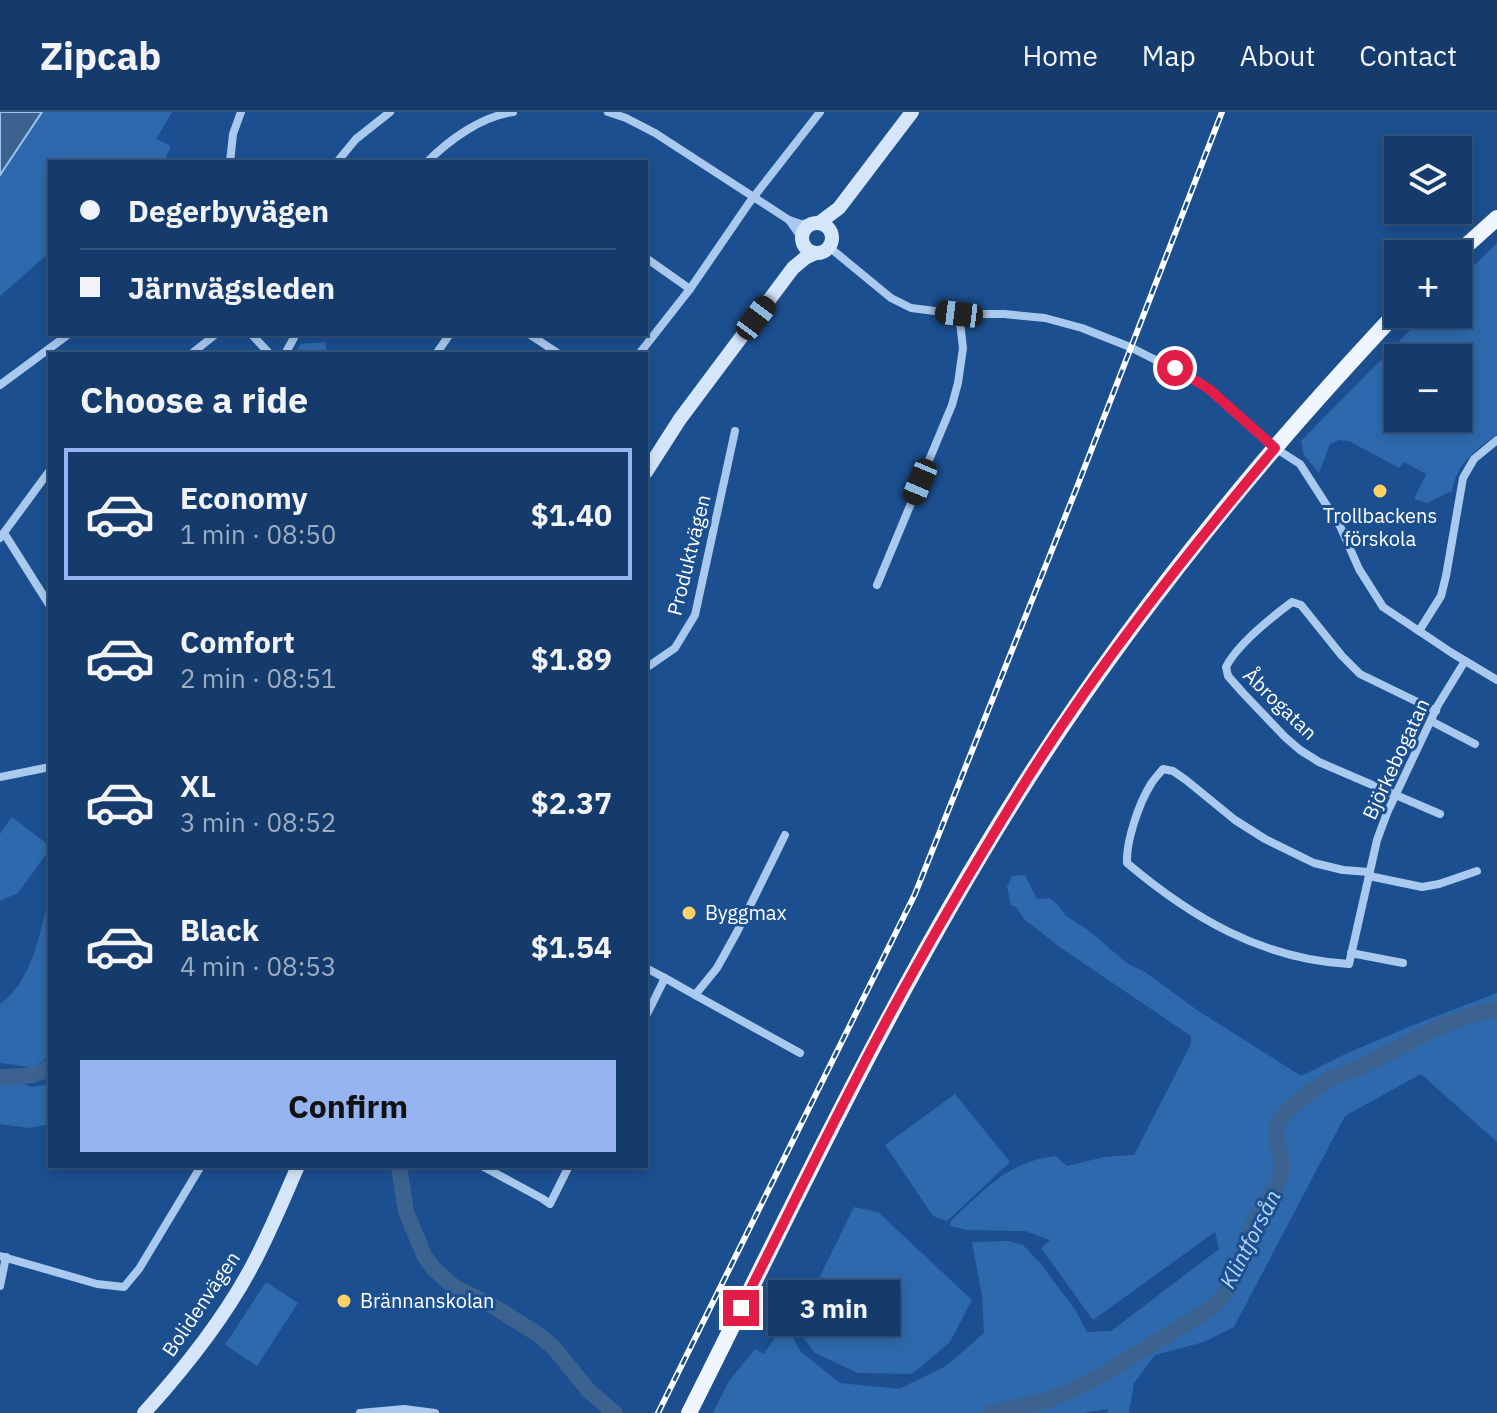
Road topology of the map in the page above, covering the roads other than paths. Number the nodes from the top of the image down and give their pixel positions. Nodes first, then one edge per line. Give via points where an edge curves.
1 (241, 112) edge
2 (390, 112) edge
3 (513, 112) edge
4 (608, 112) edge
5 (820, 112) edge
6 (912, 112) edge
7 (230, 160) edge
8 (339, 160) edge
9 (429, 160) edge
10 (754, 197) junction
11 (1497, 218) edge
12 (789, 220) junction
13 (822, 236) junction
14 (802, 239) junction
15 (1472, 240) edge
16 (648, 259) edge
17 (793, 268) junction
18 (690, 289) junction
19 (959, 314) junction
20 (1384, 327) edge
21 (66, 336) edge
22 (214, 336) edge
23 (253, 336) edge
24 (532, 336) edge
25 (194, 352) edge
26 (268, 352) edge
27 (556, 352) edge
28 (641, 352) edge
29 (0, 385) edge
30 (735, 431) dead end
31 (1497, 440) edge
32 (1275, 448) junction
33 (648, 469) edge
34 (48, 473) edge
35 (2, 536) edge
36 (877, 585) dead end
37 (48, 603) edge
38 (1419, 631) junction
39 (1465, 661) junction
40 (648, 667) edge
41 (1497, 679) edge
42 (1436, 711) junction
43 (1431, 721) junction
44 (1475, 744) dead end
45 (48, 767) edge
46 (0, 777) edge
47 (1395, 795) junction
48 (1440, 814) dead end
49 (785, 835) dead end
50 (1477, 871) dead end
51 (1369, 874) junction
52 (1351, 953) junction
53 (1403, 963) dead end
54 (648, 969) edge
55 (665, 978) junction
56 (695, 995) junction
57 (648, 1012) edge
58 (800, 1053) dead end
59 (200, 1168) edge
60 (297, 1168) edge
61 (486, 1168) edge
62 (568, 1168) edge
63 (3, 1256) edge
64 (0, 1286) edge
65 (404, 1411) edge
66 (148, 1412) edge
67 (360, 1413) edge
68 (435, 1413) edge
69 (689, 1413) edge

1 - 7 street
2 - 8 street
3 - 9 street via 496,115 446,143
4 - 10 street via 655,133
5 - 10 street
6 - 13 main road
10 - 12 street
10 - 18 street
11 - 15 main road
12 - 13 street
12 - 14 street
13 - 14 main road via 805,228
13 - 14 main road via 807,250
13 - 17 main road
13 - 19 street via 891,298 911,308
14 - 17 main road
16 - 18 street
17 - 33 main road
18 - 28 street
19 - 32 street via 1045,318 1130,347 1201,383
19 - 36 street via 963,348 952,405
20 - 32 main road
21 - 29 street
22 - 25 street
23 - 26 street
24 - 27 street
30 - 40 street, Produktvägen via 695,615 675,648
31 - 38 street via 1474,459 1463,478 1441,596
32 - 38 street via 1300,464 1313,482 1383,607
32 - 69 main road via 1197,542 1016,796 856,1079
34 - 35 street
35 - 37 street
38 - 39 street
39 - 41 street
39 - 42 street, Björkebogatan
42 - 43 street, Björkebogatan
42 - 47 street, Åbrogatan via 1360,674 1301,605 1292,602 1226,667 1228,676 1300,750
43 - 44 street
43 - 47 street, Björkebogatan
45 - 46 street
47 - 48 street
47 - 51 street, Björkebogatan
49 - 56 street via 717,968
50 - 51 street via 1422,887
51 - 52 street, Björkebogatan
51 - 52 street, Björkebogatan via 1314,863 1265,839 1173,771 1163,769 1150,784 1126,853 1127,863 1181,905 1247,941 1323,961 1349,964
52 - 53 street
54 - 55 street
55 - 56 street
55 - 57 street
56 - 58 street
59 - 63 street via 124,1287
60 - 66 main road, Bolidenvägen via 251,1268
61 - 62 street via 550,1204
63 - 64 street
65 - 67 street
65 - 68 street

